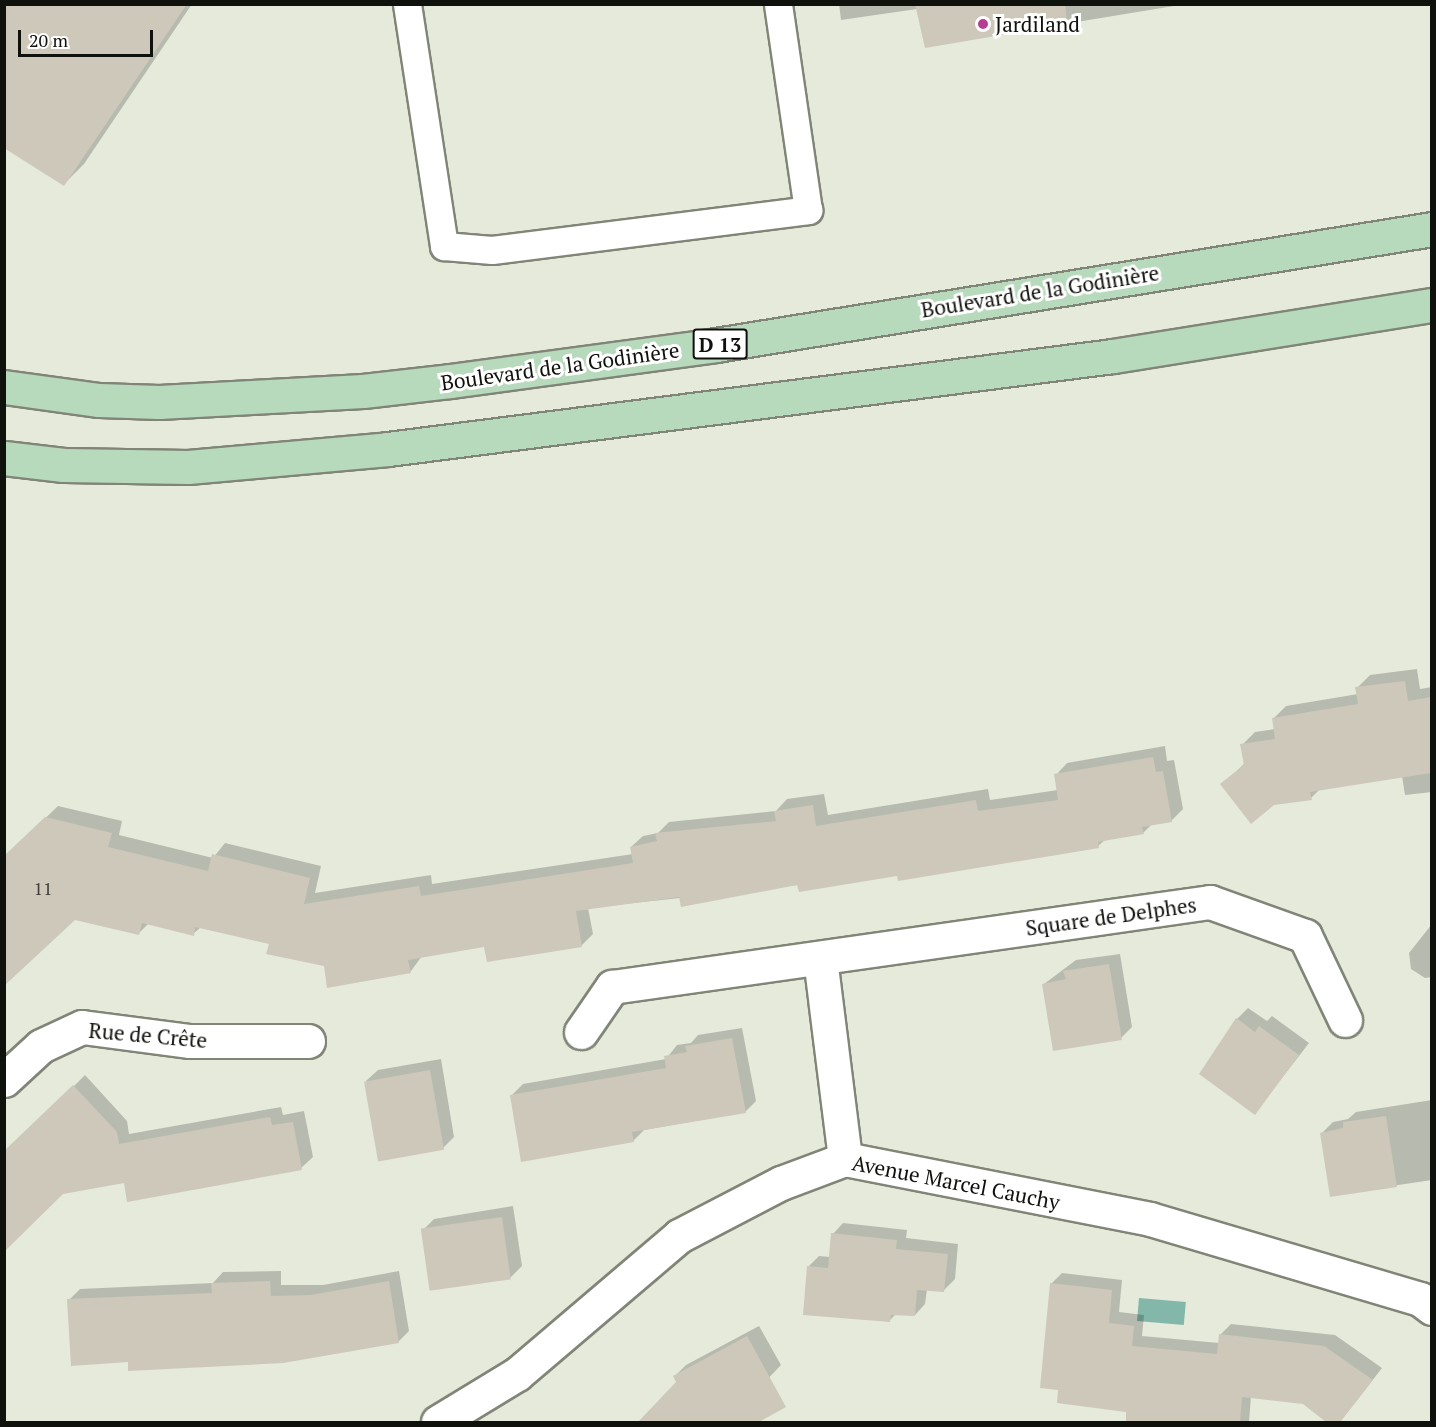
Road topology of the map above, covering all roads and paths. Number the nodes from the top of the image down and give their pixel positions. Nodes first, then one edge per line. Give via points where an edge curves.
1 (407, 4) edge
2 (778, 4) edge
3 (1431, 229) edge
4 (1431, 305) edge
5 (4, 387) edge
6 (4, 458) edge
7 (820, 958) junction
8 (1345, 1020) dead end
9 (580, 1032) dead end
10 (308, 1041) dead end
11 (4, 1080) edge
12 (845, 1159) junction
13 (1431, 1308) edge
14 (438, 1422) edge

1 - 2 lane via 444,246 492,250 808,210
3 - 5 main road, Boulevard de la Godinière / D 13 via 716,345 374,390 159,402 99,400
4 - 6 main road via 1113,356 388,449 188,467 64,465
7 - 8 street, Square de Delphes via 1210,902 1305,936
7 - 9 street, Square de Delphes via 612,987
7 - 12 street
10 - 11 street, Rue de Crête via 190,1041 82,1027 41,1046
12 - 13 street, Avenue Marcel Cauchy via 1150,1219 1420,1299
12 - 14 street, Avenue Marcel Cauchy via 781,1183 679,1236 517,1374

